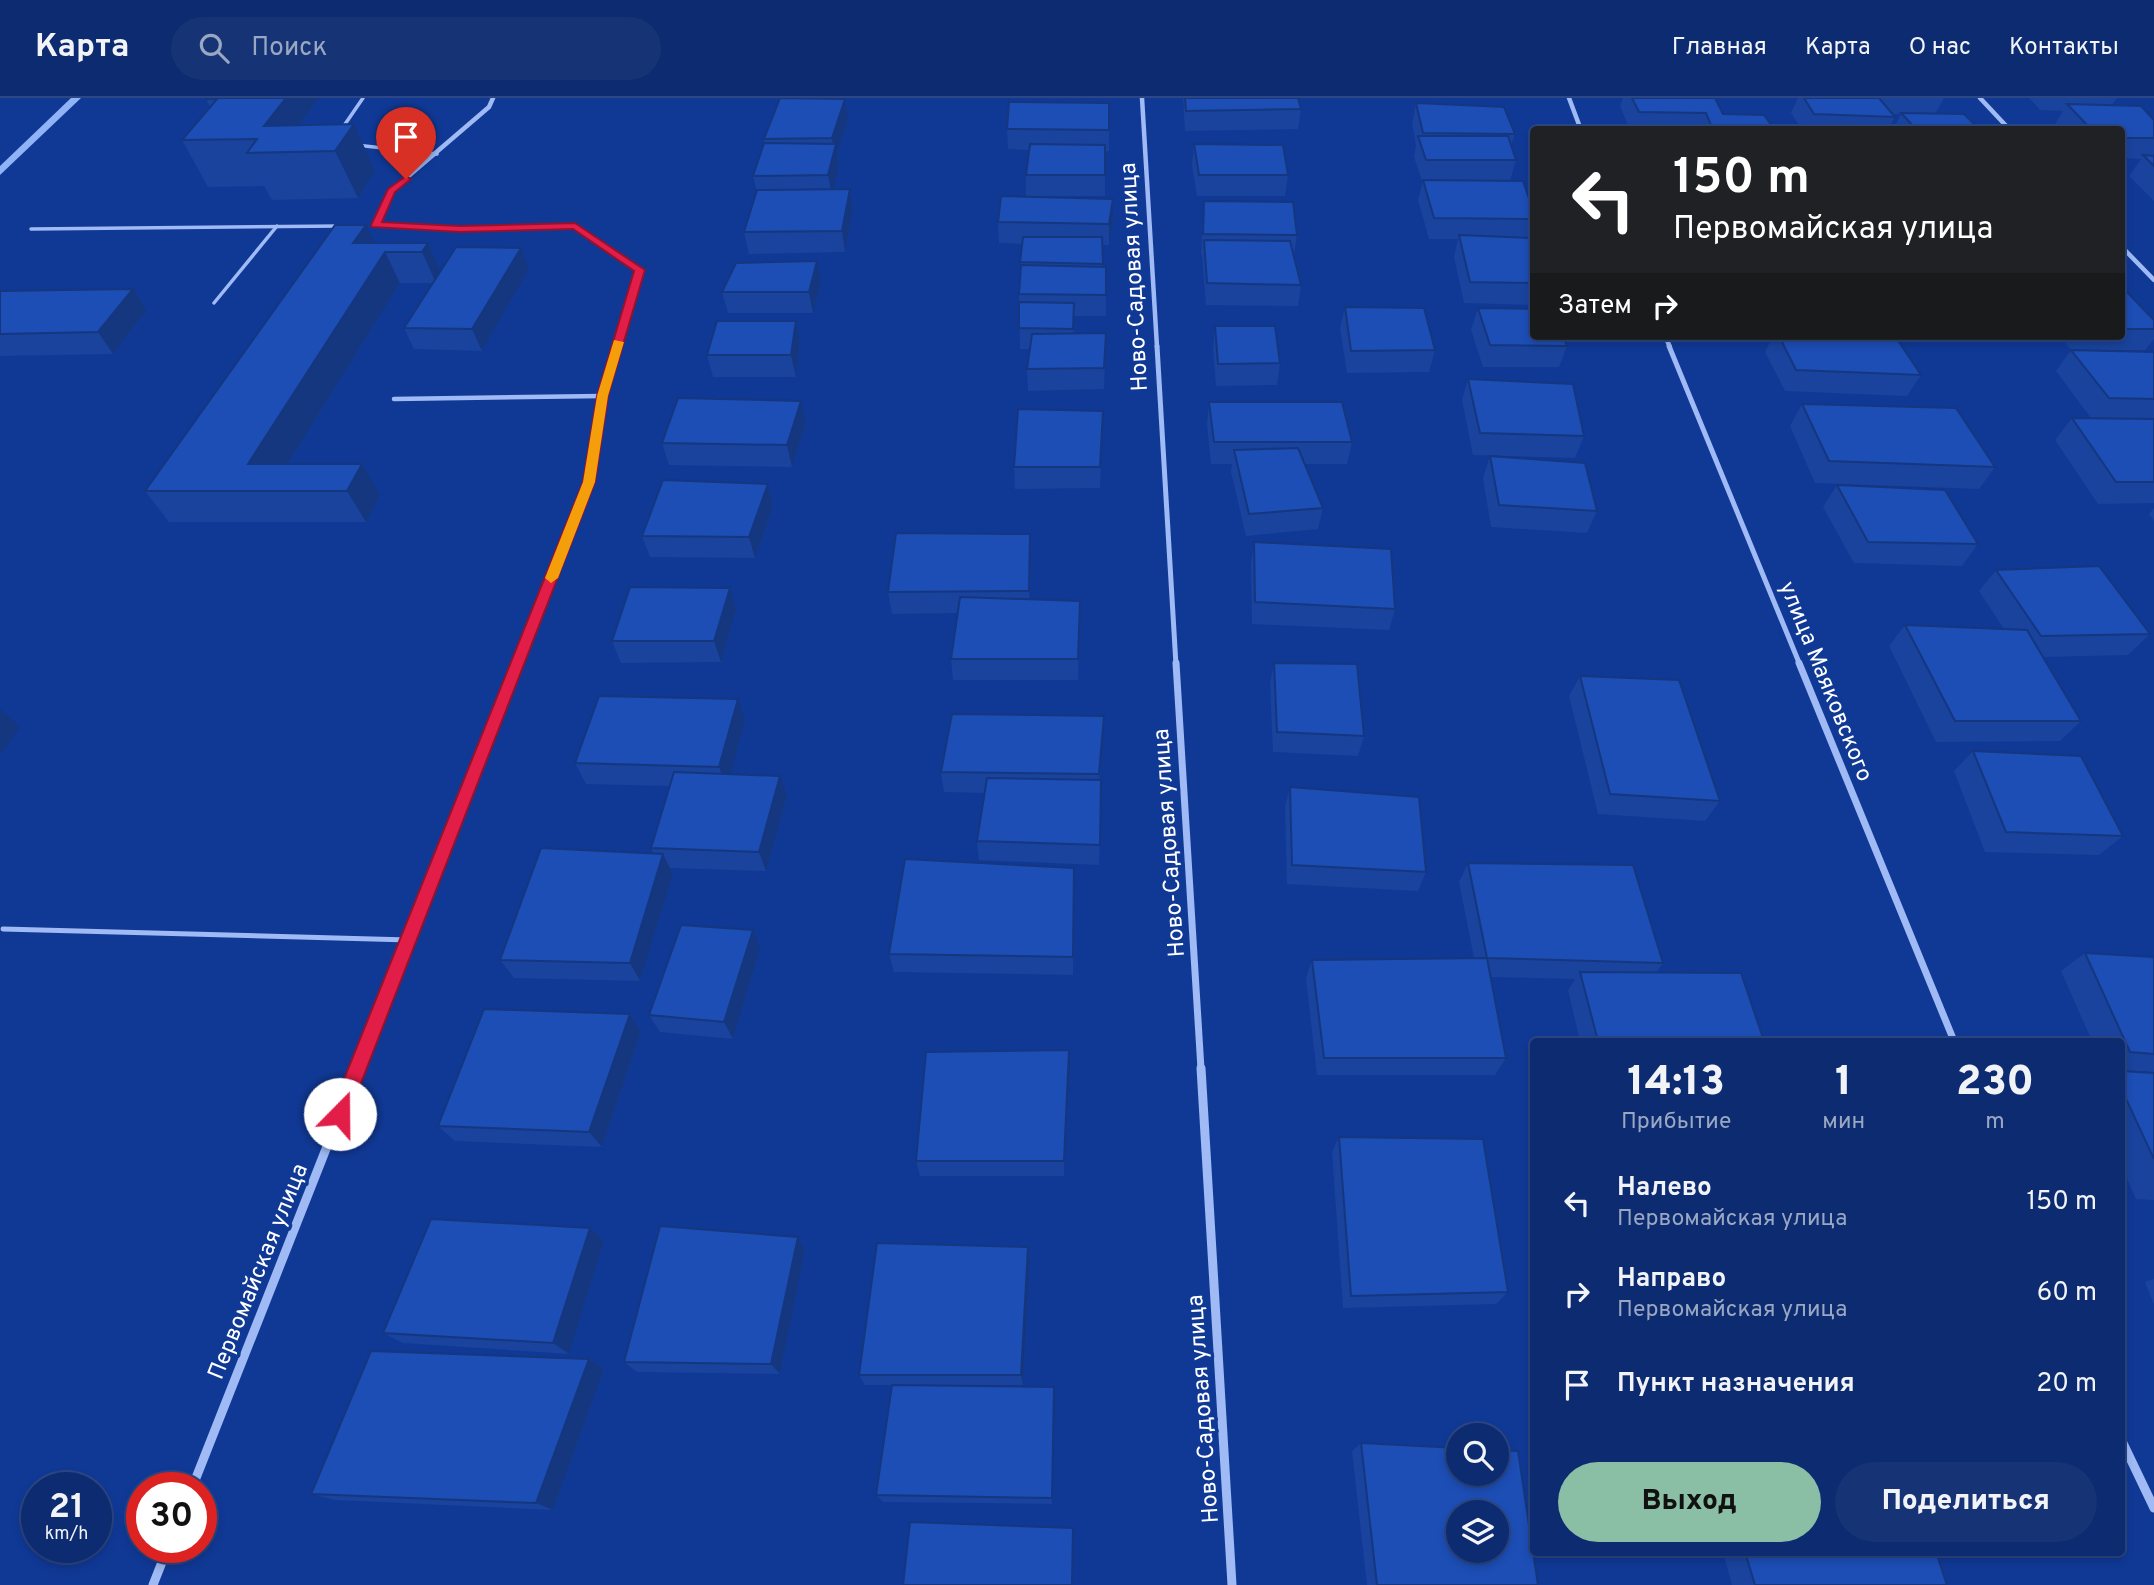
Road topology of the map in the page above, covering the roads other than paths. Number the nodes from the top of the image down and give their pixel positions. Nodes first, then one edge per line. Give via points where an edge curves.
1 (363, 98) edge
2 (493, 98) edge
3 (1142, 98) edge
4 (1569, 98) edge
5 (1980, 98) edge
6 (1580, 126) edge
7 (2006, 126) edge
8 (341, 131) edge
9 (346, 144) dead end
10 (437, 154) junction
11 (363, 225) edge
12 (376, 225) junction
13 (277, 226) junction
14 (351, 226) edge
15 (31, 229) dead end
16 (2125, 250) edge
17 (2154, 280) edge
18 (214, 303) dead end
19 (1667, 340) edge
20 (602, 396) junction
21 (394, 399) dead end
22 (3, 929) dead end
23 (409, 940) junction
24 (1953, 1038) edge
25 (2125, 1447) edge
26 (198, 1472) edge
27 (2154, 1508) edge
28 (162, 1563) edge
29 (153, 1585) edge
30 (1232, 1585) edge

1 - 8 lane
2 - 10 street via 489,107
3 - 30 street, Ново-Садовая улица
4 - 6 street
5 - 7 street
9 - 10 lane
10 - 12 street via 391,191
11 - 12 lane
12 - 20 street, Первомайская улица via 460,229 575,226 640,270
13 - 14 lane
13 - 15 lane
13 - 18 lane
16 - 17 street
19 - 24 street, улица Маяковского
20 - 21 lane
20 - 23 street, Первомайская улица via 589,482
22 - 23 lane
23 - 26 street, Первомайская улица
25 - 27 street
28 - 29 street

